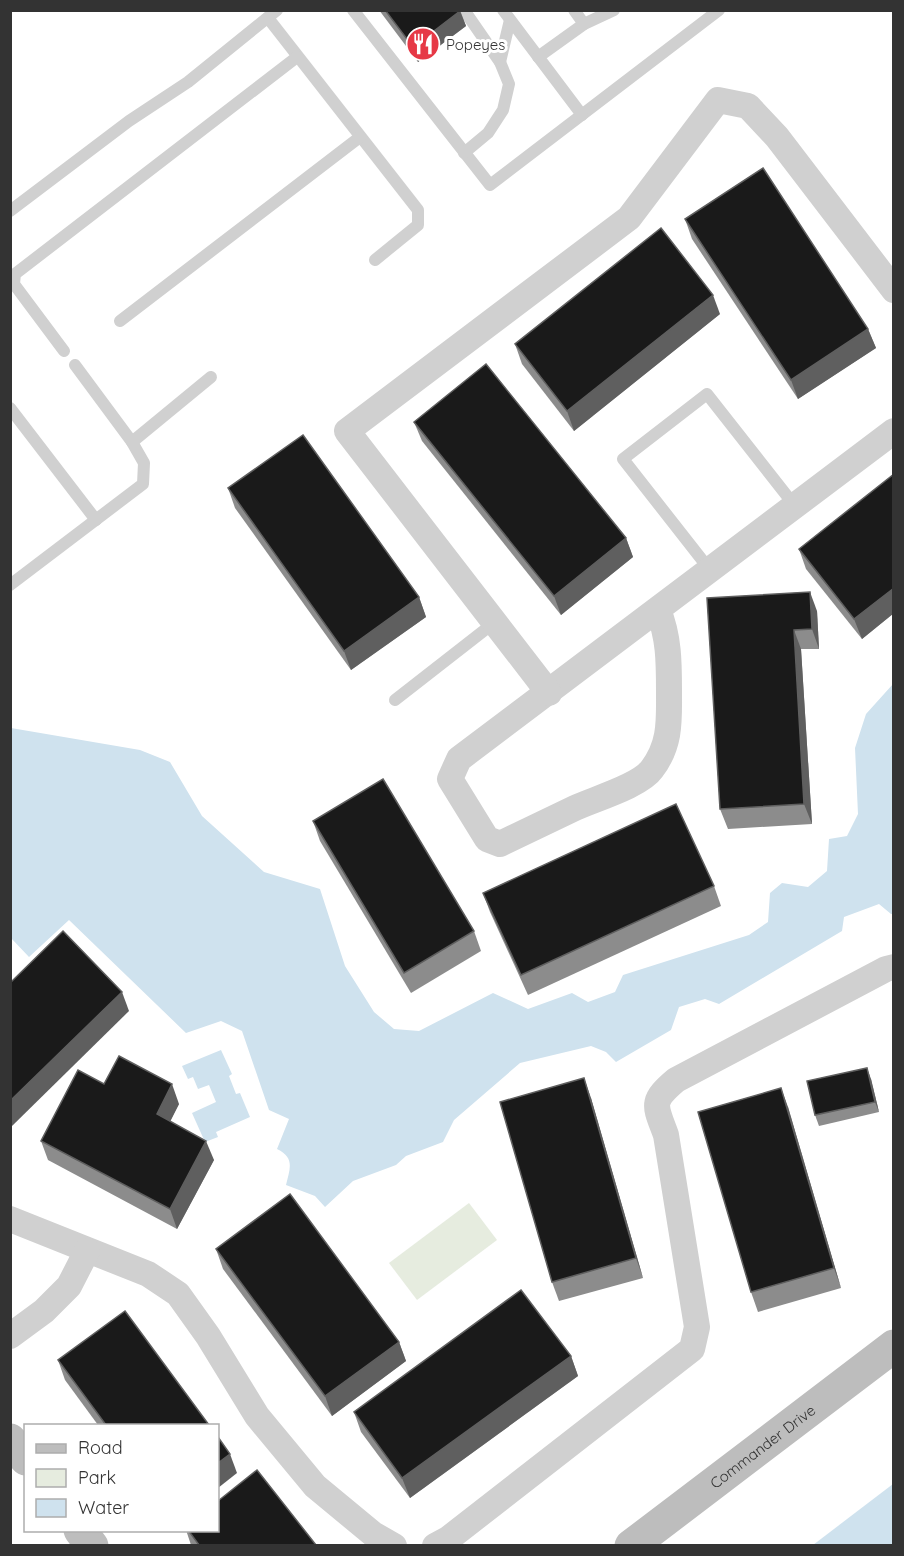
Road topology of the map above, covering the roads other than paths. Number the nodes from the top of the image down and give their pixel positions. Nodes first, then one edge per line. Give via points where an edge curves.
1 (353, 10) edge
2 (464, 10) edge
3 (574, 10) edge
4 (614, 10) edge
5 (718, 10) edge
6 (273, 14) edge
7 (507, 15) edge
8 (584, 24) junction
9 (297, 57) junction
10 (538, 57) junction
11 (500, 62) junction
12 (582, 115) junction
13 (360, 137) junction
14 (465, 153) junction
15 (10, 211) edge
16 (375, 260) dead end
17 (894, 290) edge
18 (120, 321) dead end
19 (64, 351) dead end
20 (75, 365) dead end
21 (211, 376) dead end
22 (10, 408) edge
23 (894, 431) edge
24 (132, 442) junction
25 (795, 506) junction
26 (96, 520) junction
27 (710, 570) junction
28 (10, 585) edge
29 (658, 610) junction
30 (495, 622) junction
31 (549, 693) junction
32 (395, 700) dead end
33 (894, 967) edge
34 (10, 1219) edge
35 (87, 1251) junction
36 (10, 1336) edge
37 (894, 1346) edge
38 (10, 1440) edge
39 (24, 1457) edge
40 (82, 1532) edge
41 (92, 1545) edge
42 (394, 1545) edge
43 (435, 1545) edge
44 (631, 1545) edge

1 - 14 lane
2 - 11 lane
3 - 8 lane
4 - 8 lane
5 - 12 lane
6 - 9 lane
6 - 15 lane via 188,82 129,121
7 - 10 lane
7 - 11 lane
8 - 10 lane
9 - 13 lane
9 - 19 lane via 15,274 14,284
10 - 12 lane
11 - 14 lane via 509,84 504,110 488,133
12 - 14 lane via 490,185
13 - 16 lane via 418,210 418,225
13 - 18 lane
17 - 30 street via 756,114 748,106 718,100 629,218 347,431
20 - 24 lane
21 - 24 lane
22 - 26 lane
23 - 25 street
24 - 26 lane via 144,463 143,484
25 - 27 street
25 - 27 lane via 707,394 623,459
26 - 28 lane
27 - 29 street
29 - 31 street
29 - 31 street via 669,649 669,734 650,772 631,785 500,843 487,839 450,779 459,759
30 - 31 street
30 - 32 lane
33 - 43 street via 676,1080 661,1093 656,1109 666,1135 697,1327 692,1349 448,1539
34 - 35 street
35 - 36 street via 69,1286
35 - 42 street via 148,1274 178,1294 257,1416 315,1486 373,1534
37 - 44 street, Commander Drive
38 - 39 street
40 - 41 street

